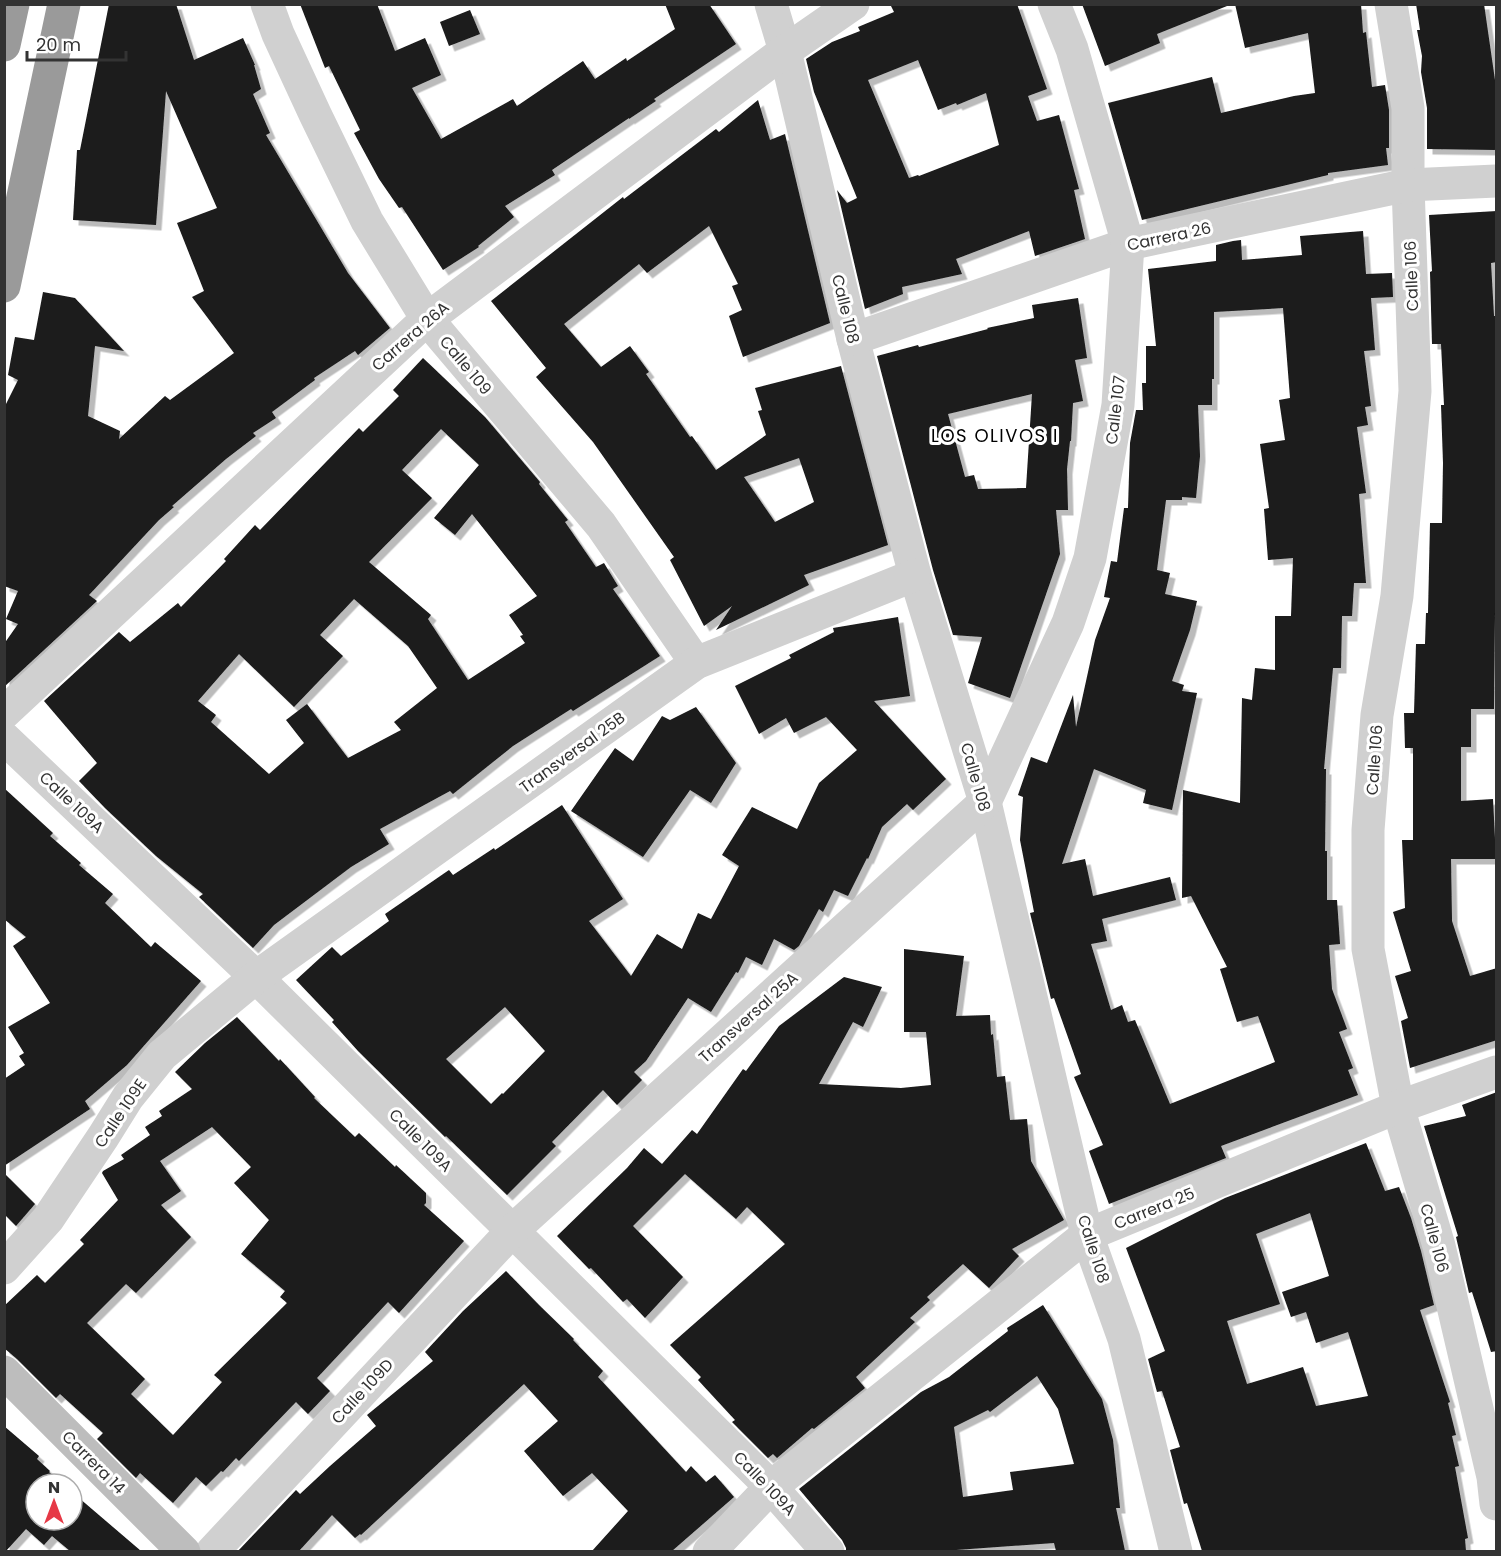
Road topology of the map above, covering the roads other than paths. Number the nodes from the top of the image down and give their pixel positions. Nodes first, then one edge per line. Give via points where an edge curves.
1 (13, 4) edge
2 (64, 4) edge
3 (267, 4) edge
4 (771, 4) edge
5 (853, 4) edge
6 (1054, 4) edge
7 (1391, 4) edge
8 (4, 45) edge
9 (785, 51) junction
10 (1497, 181) edge
11 (1408, 186) junction
12 (1128, 244) junction
13 (4, 286) edge
14 (427, 319) junction
15 (852, 339) junction
16 (915, 575) junction
17 (696, 663) junction
18 (4, 713) edge
19 (4, 738) edge
20 (985, 802) junction
21 (256, 977) junction
22 (1497, 1072) edge
23 (1398, 1107) junction
24 (512, 1231) junction
25 (1087, 1235) junction
26 (4, 1268) edge
27 (4, 1372) edge
28 (771, 1487) junction
29 (1497, 1504) edge
30 (184, 1551) edge
31 (212, 1551) edge
32 (709, 1551) edge
33 (828, 1551) edge
34 (1176, 1551) edge

1 - 8 highway
2 - 13 highway
3 - 14 street, Calle 109 via 367,222
4 - 9 street, Calle 108
5 - 9 street, Carrera 26A
6 - 12 street, Calle 107 via 1072,49
7 - 11 street, Calle 106 via 1408,108
9 - 14 street, Carrera 26A
9 - 15 street, Calle 108
10 - 11 street, Carrera 26
11 - 12 street, Carrera 26
11 - 23 street, Calle 106 via 1415,391 1398,596 1377,715 1368,830 1368,949
12 - 15 street, Carrera 26
12 - 20 street, Calle 107 via 1118,405 1090,558 1068,623
14 - 17 street, Calle 109 via 601,525
14 - 18 street, Carrera 26A
15 - 16 street, Calle 108
16 - 17 street, Transversal 25B
16 - 20 street, Calle 108
17 - 21 street, Transversal 25B
19 - 21 street, Calle 109A
20 - 24 street, Transversal 25A
20 - 25 street, Calle 108
21 - 24 street, Calle 109A
21 - 26 street, Calle 109E via 162,1055 128,1096 48,1219
22 - 23 street, Carrera 25
23 - 25 street, Carrera 25
23 - 29 street, Calle 106 via 1439,1246
24 - 28 street, Calle 109A
24 - 31 street, Calle 109D
25 - 28 street, Carrera 25
25 - 34 street, Calle 108 via 1124,1339
27 - 30 street, Carrera 14
28 - 32 street, Carrera 25
28 - 33 street, Calle 109A

